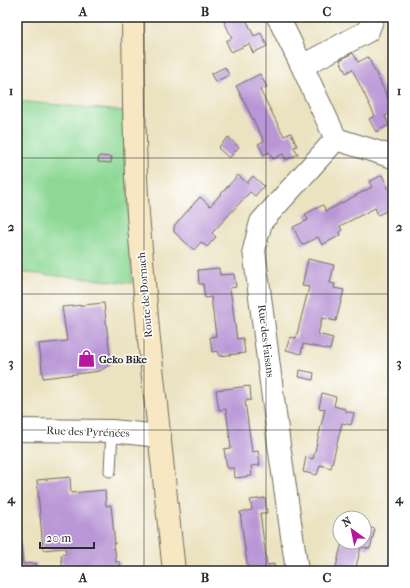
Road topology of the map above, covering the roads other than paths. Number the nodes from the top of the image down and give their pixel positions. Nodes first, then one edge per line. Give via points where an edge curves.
1 (133, 17) edge
2 (278, 17) edge
3 (371, 17) edge
4 (302, 66) junction
5 (336, 140) junction
6 (393, 157) edge
7 (17, 430) edge
8 (112, 431) junction
9 (160, 436) junction
10 (110, 471) dead end
11 (174, 571) edge
12 (297, 571) edge

1 - 9 main road, Route de Dornach via 136,176 149,340
2 - 4 street
3 - 4 street via 368,31
4 - 5 street
5 - 6 street
5 - 12 street, Rue des Faisans via 261,222 254,250
7 - 8 street, Rue des Pyrénées
8 - 9 street, Rue des Pyrénées
8 - 10 lane
9 - 11 main road, Route de Dornach

